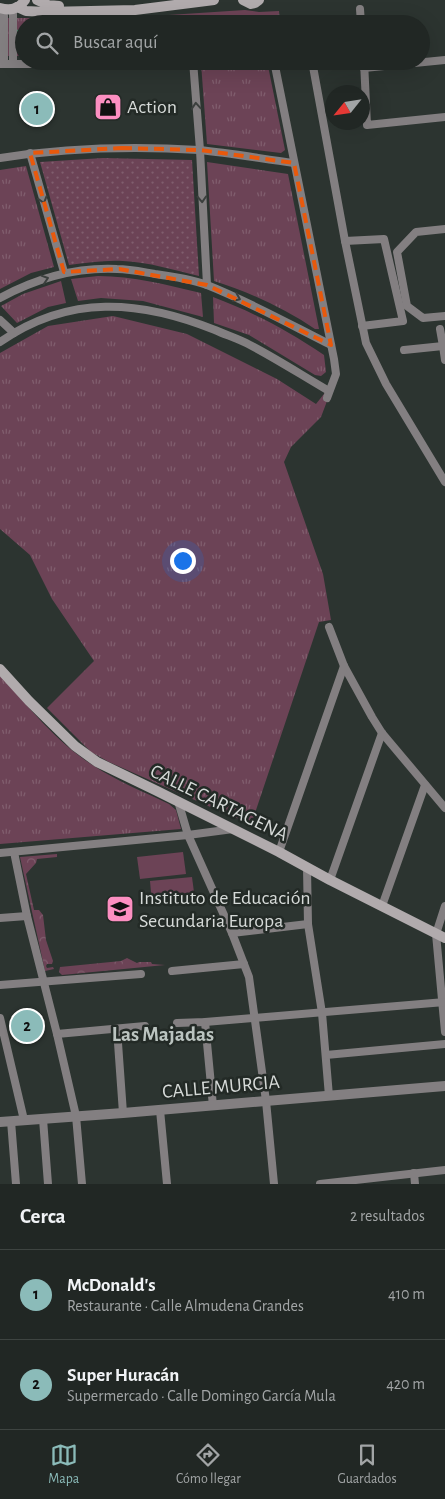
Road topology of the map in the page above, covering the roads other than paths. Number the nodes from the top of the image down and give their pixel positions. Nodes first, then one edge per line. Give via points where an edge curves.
1 (37, 0) edge
2 (214, 0) edge
3 (243, 0) edge
4 (259, 0) edge
5 (51, 3) edge
6 (12, 7) edge
7 (360, 9) dead end
8 (92, 11) junction
9 (360, 15) edge
10 (445, 60) edge
11 (430, 61) edge
12 (6, 64) edge
13 (194, 70) edge
14 (276, 70) edge
15 (314, 70) edge
16 (364, 70) edge
17 (445, 117) edge
18 (200, 150) junction
19 (30, 153) junction
20 (0, 158) edge
21 (294, 163) junction
22 (445, 229) edge
23 (345, 241) junction
24 (64, 272) junction
25 (207, 285) junction
26 (0, 298) edge
27 (445, 316) edge
28 (0, 320) edge
29 (362, 326) junction
30 (440, 329) dead end
31 (14, 333) junction
32 (0, 342) edge
33 (332, 345) junction
34 (444, 346) edge
35 (404, 350) dead end
36 (445, 360) edge
37 (445, 482) edge
38 (328, 627) dead end
39 (344, 666) junction
40 (0, 670) edge
41 (382, 734) junction
42 (425, 785) junction
43 (178, 801) junction
44 (445, 808) edge
45 (233, 830) junction
46 (188, 835) junction
47 (14, 852) junction
48 (279, 852) junction
49 (0, 853) edge
50 (307, 868) junction
51 (330, 880) junction
52 (382, 906) junction
53 (445, 906) edge
54 (27, 916) junction
55 (0, 918) edge
56 (308, 924) junction
57 (232, 933) junction
58 (441, 936) edge
59 (244, 964) junction
60 (172, 971) dead end
61 (141, 974) dead end
62 (44, 982) junction
63 (0, 985) edge
64 (444, 1002) edge
65 (322, 1012) junction
66 (254, 1017) junction
67 (0, 1018) edge
68 (205, 1022) junction
69 (177, 1023) dead end
70 (145, 1026) dead end
71 (117, 1029) junction
72 (445, 1032) edge
73 (57, 1034) junction
74 (445, 1044) edge
75 (326, 1055) junction
76 (445, 1086) edge
77 (329, 1096) junction
78 (266, 1101) junction
79 (213, 1106) junction
80 (160, 1110) junction
81 (123, 1113) junction
82 (76, 1116) junction
83 (43, 1119) junction
84 (24, 1120) junction
85 (11, 1121) junction
86 (0, 1122) edge
87 (445, 1170) edge
88 (414, 1173) junction
89 (335, 1183) edge
90 (16, 1184) edge
91 (48, 1184) edge
92 (82, 1184) edge
93 (167, 1184) edge
94 (274, 1184) edge
95 (320, 1184) edge
96 (415, 1184) edge

1 - 5 main road via 43,4
2 - 8 main road via 135,10
3 - 4 main road via 251,4
5 - 8 main road
6 - 8 main road via 26,11
6 - 12 street
7 - 9 street
10 - 11 street
18 -> 13 street
14 - 21 street
15 - 23 street
16 - 17 street via 368,125
18 - 19 street via 122,148
18 - 21 street
18 -> 25 street
19 - 20 street
19 -> 24 street
21 - 33 street
22 - 27 street via 416,232 397,252 407,306 423,318
23 - 29 street
23 - 29 street via 384,239 403,321
24 - 25 street via 119,269
26 -> 24 street via 21,286
25 -> 33 street
28 - 31 street
29 - 37 street via 366,343 386,384
30 - 34 street
31 - 32 street
31 - 33 street via 52,315 77,309 99,306 141,309 185,319 249,344 328,395 336,374
34 - 35 street
34 - 36 street
38 - 39 street
39 - 41 street
39 - 48 street
40 - 43 main road, CALLE CARTAGENA via 86,755
41 - 42 street
41 - 51 street
42 - 44 street
42 - 52 street
43 - 45 main road, CALLE CARTAGENA
43 - 46 street
45 - 46 street
45 - 48 main road, CALLE CARTAGENA
46 - 47 street
46 - 57 street
47 - 49 street
47 - 54 street
48 - 50 main road, CALLE CARTAGENA
50 - 51 main road, CALLE CARTAGENA
50 - 56 street
51 - 52 main road, CALLE CARTAGENA
52 - 58 main road, CALLE CARTAGENA
53 - 58 street
54 - 55 street
54 - 62 street
56 - 57 street
56 - 65 street
57 - 59 street
58 - 64 street
59 - 60 street
59 - 66 street via 249,977
61 - 62 street
62 - 63 street
62 - 73 street
64 - 65 street
64 - 72 street
65 - 66 street
65 - 75 street
66 - 68 street
66 - 78 street
67 - 84 street
68 - 69 street
68 - 79 street
70 - 71 street
71 - 73 street
71 - 81 street
73 - 82 street
74 - 75 street
75 - 77 street
76 - 77 street, CALLE MURCIA
77 - 78 street, CALLE MURCIA
78 - 79 street, CALLE MURCIA
78 - 94 street
79 - 80 street, CALLE MURCIA
80 - 81 street, CALLE MURCIA
80 - 93 street
81 - 82 street, CALLE MURCIA
82 - 83 street, CALLE MURCIA
82 - 92 street
83 - 84 street, CALLE MURCIA
83 - 91 street
84 - 85 street, CALLE MURCIA
85 - 86 street, CALLE MURCIA
85 - 90 street
87 - 88 street
88 - 89 street
88 - 96 street
89 - 95 street

